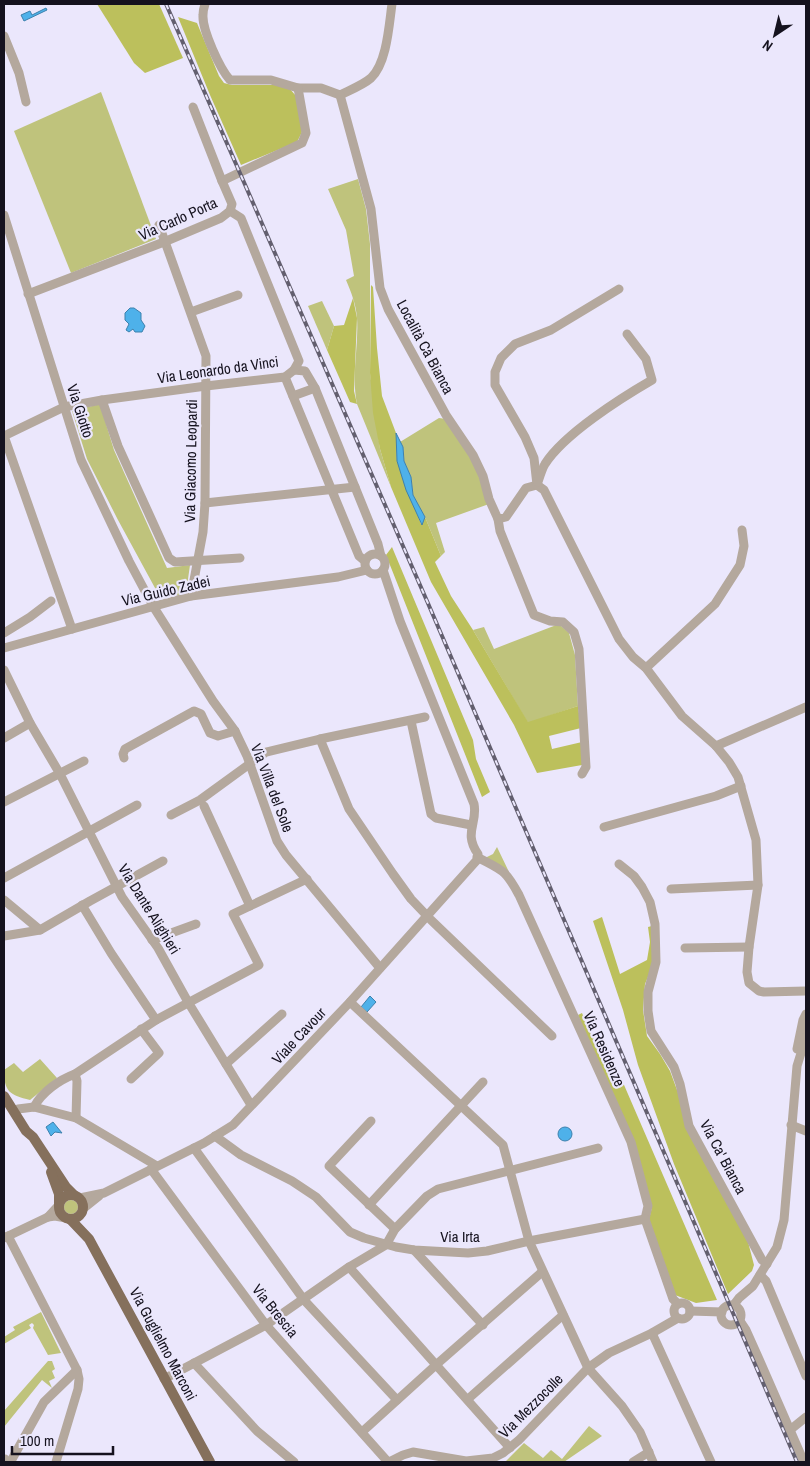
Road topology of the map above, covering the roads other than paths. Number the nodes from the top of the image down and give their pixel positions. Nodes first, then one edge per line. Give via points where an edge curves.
1 (205, 4) edge
2 (392, 4) edge
3 (4, 36) edge
4 (298, 88) junction
5 (340, 95) junction
6 (26, 102) dead end
7 (193, 106) dead end
8 (222, 181) junction
9 (230, 211) junction
10 (4, 215) edge
11 (159, 225) dead end
12 (164, 242) junction
13 (619, 289) dead end
14 (28, 294) junction
15 (238, 295) dead end
16 (191, 312) junction
17 (627, 334) dead end
18 (294, 370) junction
19 (285, 377) junction
20 (206, 386) junction
21 (315, 388) junction
22 (293, 396) junction
23 (102, 400) junction
24 (64, 407) junction
25 (4, 436) edge
26 (537, 485) junction
27 (355, 486) junction
28 (333, 490) junction
29 (205, 503) junction
30 (498, 519) junction
31 (742, 530) dead end
32 (381, 556) junction
33 (240, 558) dead end
34 (196, 561) junction
35 (366, 565) junction
36 (383, 570) junction
37 (191, 596) junction
38 (51, 600) dead end
39 (153, 606) junction
40 (72, 630) junction
41 (4, 633) edge
42 (4, 648) edge
43 (646, 668) junction
44 (4, 670) edge
45 (806, 707) edge
46 (425, 717) dead end
47 (411, 721) junction
48 (30, 722) junction
49 (234, 731) junction
50 (4, 738) edge
51 (320, 739) junction
52 (716, 746) junction
53 (124, 758) dead end
54 (84, 761) dead end
55 (249, 765) junction
56 (60, 774) junction
57 (582, 774) dead end
58 (741, 786) junction
59 (4, 802) edge
60 (137, 805) dead end
61 (204, 806) dead end
62 (172, 815) dead end
63 (471, 825) junction
64 (604, 827) dead end
65 (88, 831) junction
66 (478, 856) junction
67 (163, 861) dead end
68 (619, 864) dead end
69 (4, 878) edge
70 (307, 879) junction
71 (758, 885) junction
72 (116, 886) junction
73 (671, 889) dead end
74 (4, 900) edge
75 (82, 905) junction
76 (250, 906) junction
77 (428, 916) junction
78 (196, 924) dead end
79 (40, 930) junction
80 (4, 936) edge
81 (152, 940) junction
82 (749, 947) junction
83 (685, 948) dead end
84 (380, 968) junction
85 (806, 991) edge
86 (188, 1002) junction
87 (350, 1002) junction
88 (282, 1014) dead end
89 (806, 1014) edge
90 (156, 1020) junction
91 (142, 1030) junction
92 (552, 1036) dead end
93 (806, 1037) edge
94 (226, 1064) junction
95 (797, 1066) junction
96 (806, 1068) edge
97 (75, 1074) junction
98 (131, 1079) dead end
99 (483, 1082) dead end
100 (4, 1089) edge
101 (5, 1099) edge
102 (251, 1105) junction
103 (461, 1105) junction
104 (34, 1107) junction
105 (18, 1109) junction
106 (76, 1118) junction
107 (371, 1121) dead end
108 (791, 1125) junction
109 (806, 1131) edge
110 (215, 1136) junction
111 (33, 1137) junction
112 (194, 1148) junction
113 (598, 1148) dead end
114 (45, 1157) junction
115 (154, 1168) junction
116 (510, 1170) junction
117 (80, 1204) junction
118 (59, 1205) junction
119 (369, 1205) junction
120 (48, 1217) junction
121 (68, 1219) junction
122 (645, 1219) junction
123 (395, 1229) junction
124 (6, 1237) edge
125 (89, 1239) junction
126 (529, 1241) junction
127 (386, 1245) junction
128 (414, 1250) junction
129 (767, 1264) junction
130 (349, 1267) junction
131 (542, 1272) junction
132 (760, 1275) junction
133 (304, 1300) junction
134 (678, 1304) junction
135 (733, 1306) junction
136 (690, 1311) junction
137 (722, 1312) junction
138 (563, 1315) junction
139 (678, 1318) junction
140 (740, 1321) junction
141 (266, 1325) junction
142 (483, 1325) junction
143 (652, 1333) junction
144 (194, 1363) junction
145 (437, 1364) junction
146 (588, 1368) junction
147 (76, 1370) junction
148 (806, 1376) edge
149 (164, 1379) junction
150 (468, 1399) junction
151 (397, 1400) junction
152 (806, 1417) edge
153 (790, 1430) junction
154 (362, 1432) junction
155 (510, 1448) junction
156 (648, 1452) junction
157 (6, 1460) edge
158 (494, 1460) edge
159 (56, 1462) edge
160 (210, 1462) edge
161 (294, 1462) edge
162 (389, 1462) edge
163 (633, 1462) edge
164 (653, 1462) edge
165 (712, 1462) edge
166 (804, 1462) edge

1 - 4 street via 202,17 208,41 230,80 271,80
2 - 5 street via 386,47 379,66 371,78
3 - 6 street
4 - 5 street via 321,88
4 - 8 street, Via Carlo Porta via 306,134 302,143
5 - 30 street, Località Cà Bianca via 371,209 380,288 388,309 446,415 474,455
7 - 8 street
8 - 9 street, Via Carlo Porta via 232,204
9 - 12 street, Via Carlo Porta via 222,218
9 - 18 street, Via Leonardo da Vinci via 241,218 299,361
10 - 14 street, Via Giotto
11 - 12 street, Via Giacomo Leopardi
12 - 14 street, Via Carlo Porta
12 - 16 street, Via Giacomo Leopardi
13 - 26 street via 551,330 515,344 501,358 495,372 495,385 534,458
14 - 24 street, Via Giotto
15 - 16 street
16 - 20 street, Via Giacomo Leopardi via 206,356
17 - 26 street via 646,359 652,380 573,435 545,465
18 - 19 street, Via Leonardo da Vinci
18 - 21 street via 305,371
19 - 20 street, Via Leonardo da Vinci
19 - 22 street
20 - 23 street, Via Leonardo da Vinci
20 - 29 street, Via Giacomo Leopardi
21 - 22 street
21 - 27 street
22 - 28 street
23 - 24 street, Via Leonardo da Vinci
23 - 34 street via 118,446 169,558 175,562
24 - 25 street, Via Leonardo da Vinci
24 - 39 street, Via Giotto via 81,460
25 - 40 street
26 - 30 street via 526,488 506,517
26 - 43 street via 544,490 619,638
27 - 28 street
27 - 32 street
28 - 29 street
28 - 35 street via 359,556
29 - 34 street, Via Giacomo Leopardi
30 - 57 street, Località Cà Bianca via 534,615 563,622 574,632 579,649 586,768
31 - 43 street via 744,546 740,565 715,604
32 - 35 street via 372,554
32 - 36 street via 385,564
33 - 34 street
34 - 37 street, Via Giacomo Leopardi
35 - 36 street via 375,574
35 - 37 street, Via Guido Zadei via 338,577
36 - 63 street via 400,621 471,794 475,811
37 - 39 street, Via Guido Zadei
38 - 41 street
39 - 40 street, Via Guido Zadei
39 - 49 street, Via Villa del Sole
40 - 42 street, Via Guido Zadei
43 - 52 street via 682,716
44 - 48 street, Via Dante Alighieri
45 - 52 street
46 - 47 street
47 - 51 street
47 - 63 street via 431,814 436,818
48 - 50 street
48 - 56 street, Via Dante Alighieri
49 - 53 street, Via Villa del Sole via 218,736 210,732 201,714 194,711 125,749
49 - 55 street, Via Villa del Sole
51 - 55 street via 266,752
51 - 77 street via 349,809 411,899
52 - 58 street via 729,762
54 - 56 street
55 - 62 street via 200,800
55 - 70 street, Via Villa del Sole via 277,842
56 - 59 street
56 - 65 street, Via Dante Alighieri
58 - 64 street
58 - 71 street via 756,840
60 - 65 street
61 - 76 street
63 - 66 street via 473,848
65 - 69 street
65 - 72 street, Via Dante Alighieri
66 - 77 street, Viale Cavour via 476,863
66 - 122 street, Via Residenze via 507,874 519,895 631,1142 648,1206
67 - 72 street
68 - 129 street, Via Ca' Bianca via 642,887 650,902 655,924 656,962 648,992 651,1031 674,1067 689,1126
70 - 76 street
70 - 84 street, Via Villa del Sole
71 - 73 street
71 - 82 street
72 - 75 street
72 - 81 street, Via Dante Alighieri
74 - 79 street
75 - 79 street
75 - 90 street
76 - 86 street via 233,914 259,965
77 - 84 street, Viale Cavour
77 - 92 street
78 - 81 street
79 - 80 street
81 - 86 street, Via Dante Alighieri
82 - 83 street
82 - 85 street via 749,983 759,991
84 - 87 street, Viale Cavour
86 - 90 street
86 - 94 street, Via Dante Alighieri
87 - 102 street, Viale Cavour
87 - 103 street
88 - 94 street
89 - 95 street via 797,1046
90 - 91 street
91 - 97 street
91 - 98 street via 159,1052
93 - 95 street
94 - 102 street, Via Dante Alighieri
95 - 96 street
95 - 108 street
97 - 104 street via 39,1097
97 - 106 street
99 - 103 street
100 - 105 main road, Via Guglielmo Marconi
101 - 111 main road, Via Guglielmo Marconi
102 - 110 street, Viale Cavour via 233,1125
103 - 116 street via 503,1145
103 - 119 street
104 - 105 street
104 - 106 street
105 - 111 main road, Via Guglielmo Marconi
106 - 115 street
107 - 119 street via 329,1166
108 - 109 street
108 - 129 street via 784,1220 777,1247
110 - 112 street, Viale Cavour
110 - 127 street, Via Irta via 241,1155 316,1197 350,1232
111 - 114 main road, Via Guglielmo Marconi
112 - 115 street, Viale Cavour
112 - 133 street
113 - 116 street
114 - 117 main road, Via Guglielmo Marconi
114 - 118 main road
115 - 117 street, Viale Cavour
115 - 141 street, Via Brescia
116 - 123 street via 438,1189
116 - 126 street
117 - 118 main road via 65,1196
117 - 121 main road via 77,1218
117 - 125 main road, Via Guglielmo Marconi
118 - 120 street
118 - 121 main road via 60,1213
119 - 123 street
120 - 121 street
120 - 124 street
121 - 125 main road, Via Guglielmo Marconi
122 - 126 street, Via Irta
122 - 134 street via 673,1299
123 - 127 street
124 - 147 street
125 - 149 main road, Via Guglielmo Marconi
126 - 128 street, Via Irta via 486,1251
126 - 131 street
127 - 128 street, Via Irta
127 - 130 street
128 - 142 street
129 - 132 street
130 - 133 street
130 - 145 street
131 - 138 street
131 - 142 street
132 - 135 street
132 - 148 street via 766,1281
133 - 141 street
133 - 151 street
134 - 136 street via 686,1304
134 - 139 street via 674,1311
135 - 137 street
135 - 140 street via 740,1310
136 - 137 street
136 - 139 street, Via Mezzocolle via 686,1319
137 - 140 street via 722,1320 728,1325
138 - 146 street
138 - 150 street
139 - 143 street, Via Mezzocolle
140 - 153 street
141 - 144 street
141 - 154 street, Via Brescia
142 - 145 street
143 - 146 street, Via Mezzocolle via 622,1346
143 - 165 street
144 - 149 street
144 - 161 street via 257,1431
145 - 150 street
145 - 151 street
146 - 155 street, Via Mezzocolle
146 - 156 street via 622,1406 640,1432
147 - 157 street via 44,1402
147 - 159 street via 78,1389
149 - 160 main road, Via Guglielmo Marconi
150 - 155 street
151 - 154 street
152 - 153 street
153 - 166 street
154 - 162 street, Via Brescia
155 - 158 street, Via Mezzocolle
156 - 163 street
156 - 164 street
158 - 162 street, Via Mezzocolle via 466,1461 413,1452

